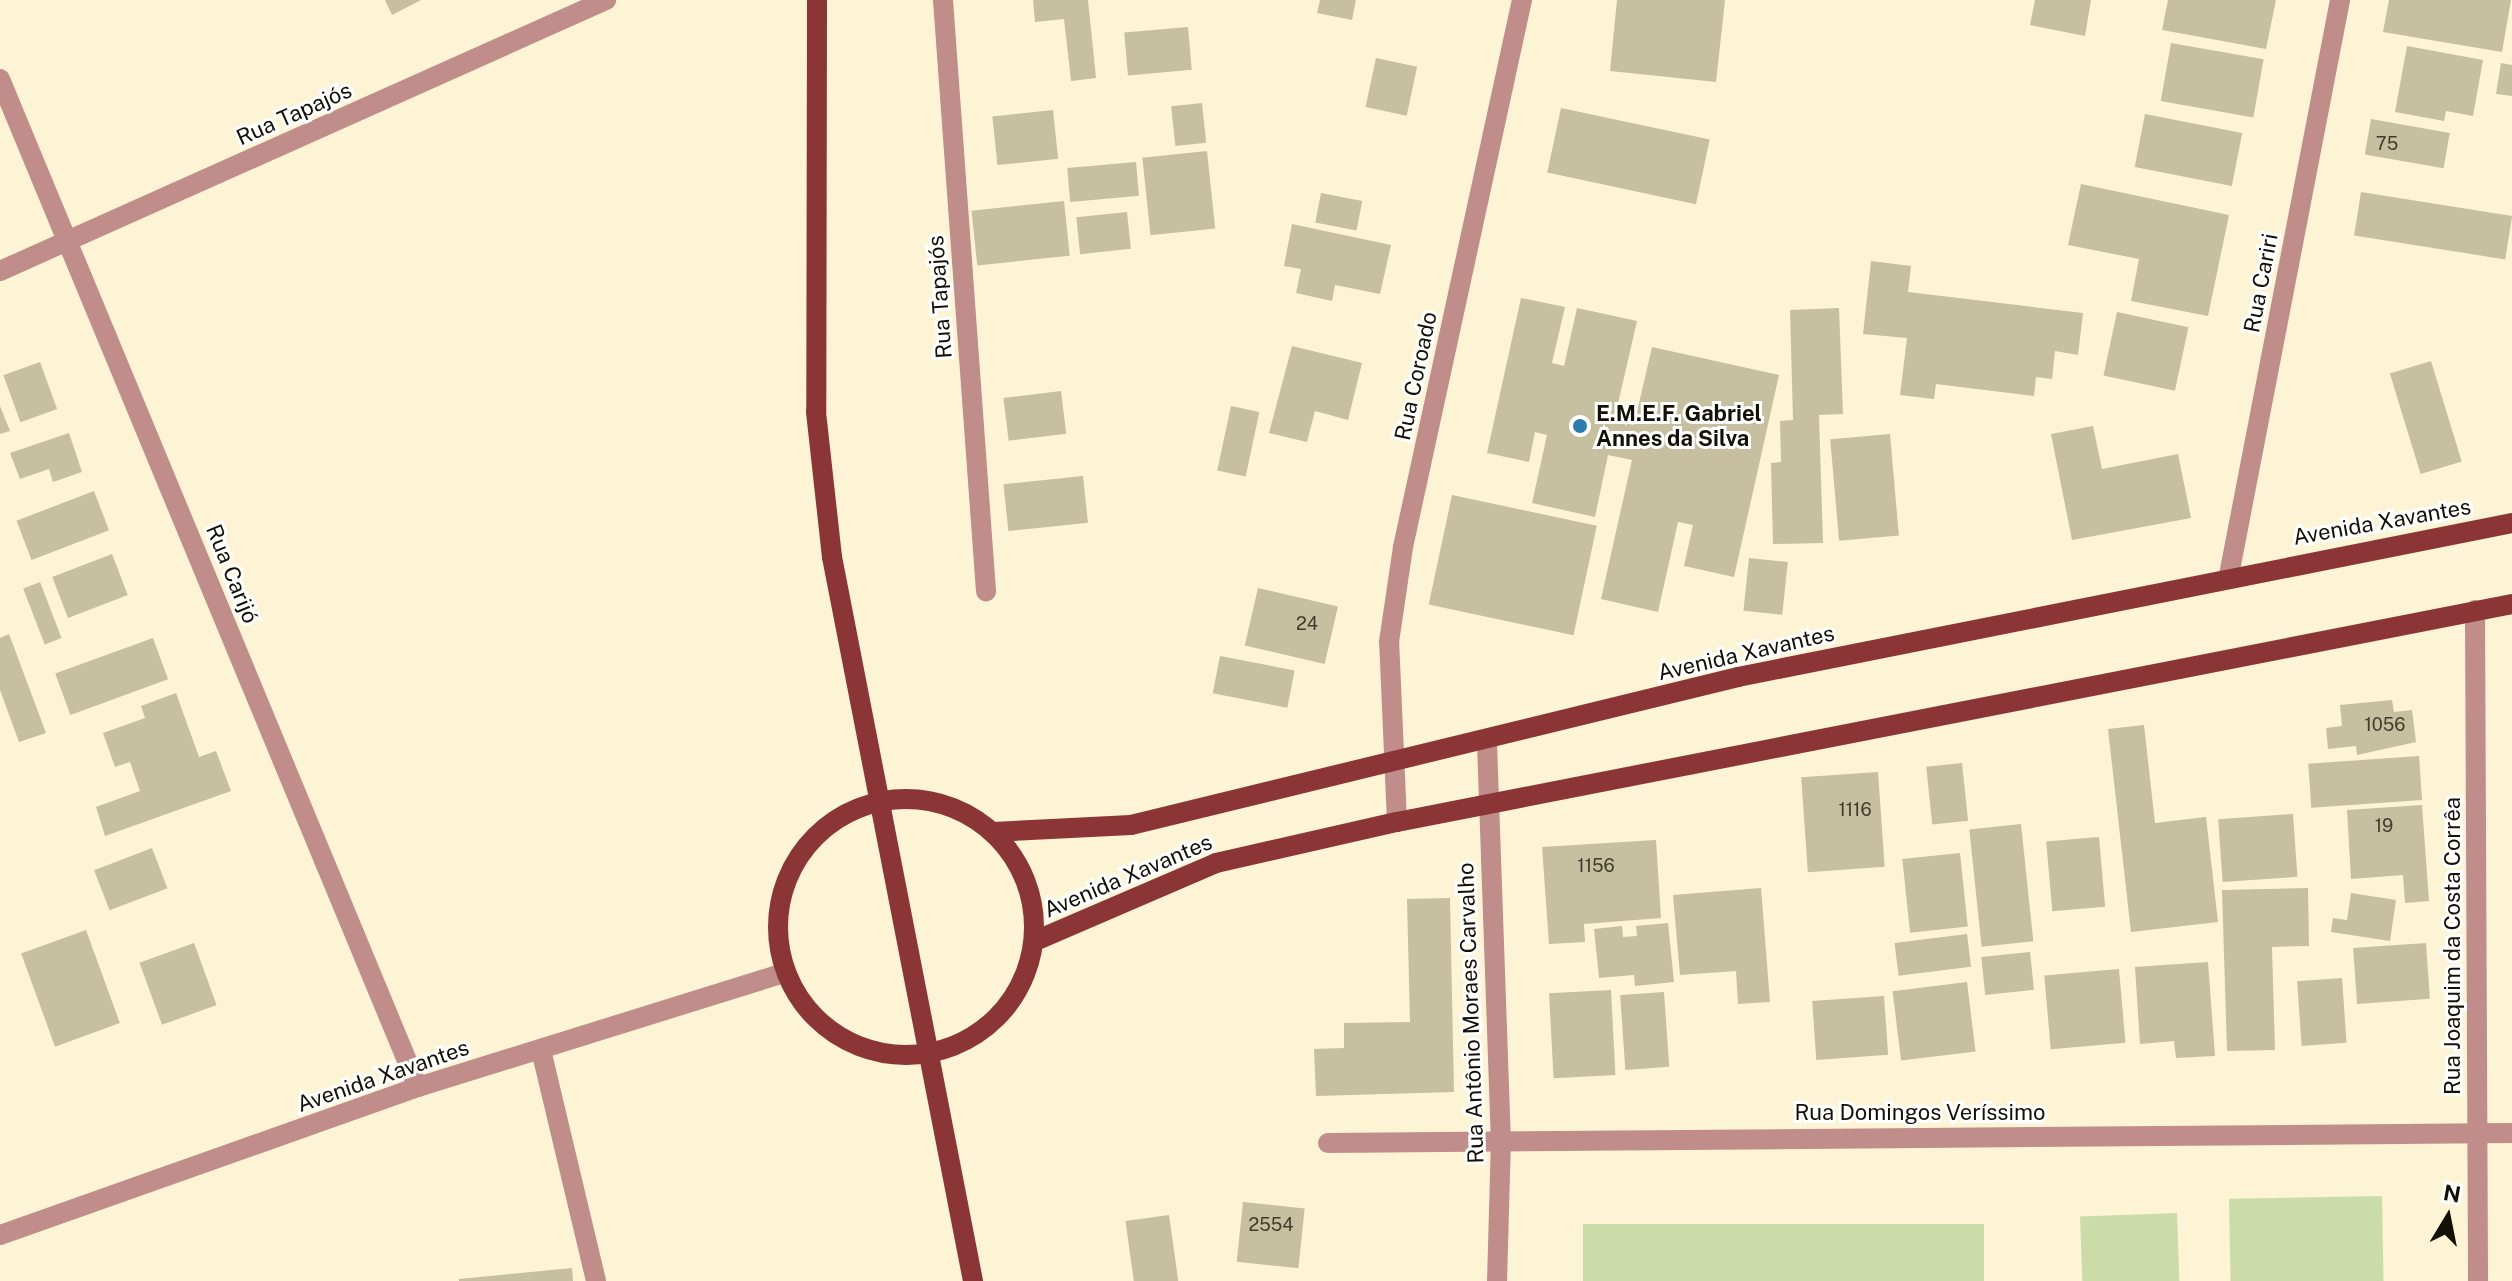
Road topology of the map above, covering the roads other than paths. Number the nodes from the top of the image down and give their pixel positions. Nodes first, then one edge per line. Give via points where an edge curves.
1 (606, 0) edge
2 (817, 0) edge
3 (943, 0) edge
4 (1522, 0) edge
5 (2340, 0) edge
6 (0, 79) edge
7 (69, 242) junction
8 (0, 271) edge
9 (2512, 523) edge
10 (2229, 575) junction
11 (986, 591) dead end
12 (2512, 604) edge
13 (2475, 610) junction
14 (1487, 743) junction
15 (1391, 765) junction
16 (879, 801) junction
17 (1489, 801) junction
18 (1397, 822) junction
19 (993, 832) junction
20 (1035, 941) junction
21 (785, 973) junction
22 (541, 1050) junction
23 (927, 1055) junction
24 (418, 1087) junction
25 (2478, 1133) junction
26 (2512, 1133) edge
27 (1501, 1139) junction
28 (1328, 1143) dead end
29 (0, 1235) edge
30 (596, 1281) edge
31 (973, 1281) edge
32 (1497, 1281) edge
33 (2478, 1281) edge

1 - 7 street, Rua Tapajós
2 - 16 main road via 816,412 832,557
3 - 11 street, Rua Tapajós
4 - 15 street, Rua Coroado via 1403,547 1389,642
5 - 10 street, Rua Cariri
6 - 7 street, Rua Carijó
7 - 8 street, Rua Tapajós
7 - 24 street, Rua Carijó
9 - 10 main road, Avenida Xavantes
10 - 14 main road, Avenida Xavantes via 1738,677
12 - 13 main road, Avenida Xavantes
13 - 17 main road, Avenida Xavantes
13 - 25 street, Rua Joaquim da Costa Corrêa
14 - 15 main road, Avenida Xavantes
14 - 17 street, Rua Antônio Moraes Carvalho
15 - 18 street, Rua Coroado
15 - 19 main road, Avenida Xavantes via 1131,825
16 - 19 main road, Avenida Xavantes via 919,799 959,809
16 - 21 main road, Avenida Xavantes via 828,824 792,865 777,918
16 - 23 main road
17 - 18 main road, Avenida Xavantes
17 - 27 street, Rua Antônio Moraes Carvalho
18 - 20 main road, Avenida Xavantes via 1216,863
19 - 20 main road, Avenida Xavantes via 1017,859 1032,891
20 - 23 main road, Avenida Xavantes via 1013,997 975,1038
21 - 22 street, Avenida Xavantes
21 - 23 main road, Avenida Xavantes via 807,1011 841,1039 883,1055
22 - 24 street, Avenida Xavantes
22 - 30 street
23 - 31 main road
24 - 29 street, Avenida Xavantes
25 - 26 street, Rua Domingos Veríssimo
25 - 27 street, Rua Domingos Veríssimo
25 - 33 street, Rua Joaquim da Costa Corrêa
27 - 28 street, Rua Domingos Veríssimo
27 - 32 street, Rua Antônio Moraes Carvalho

